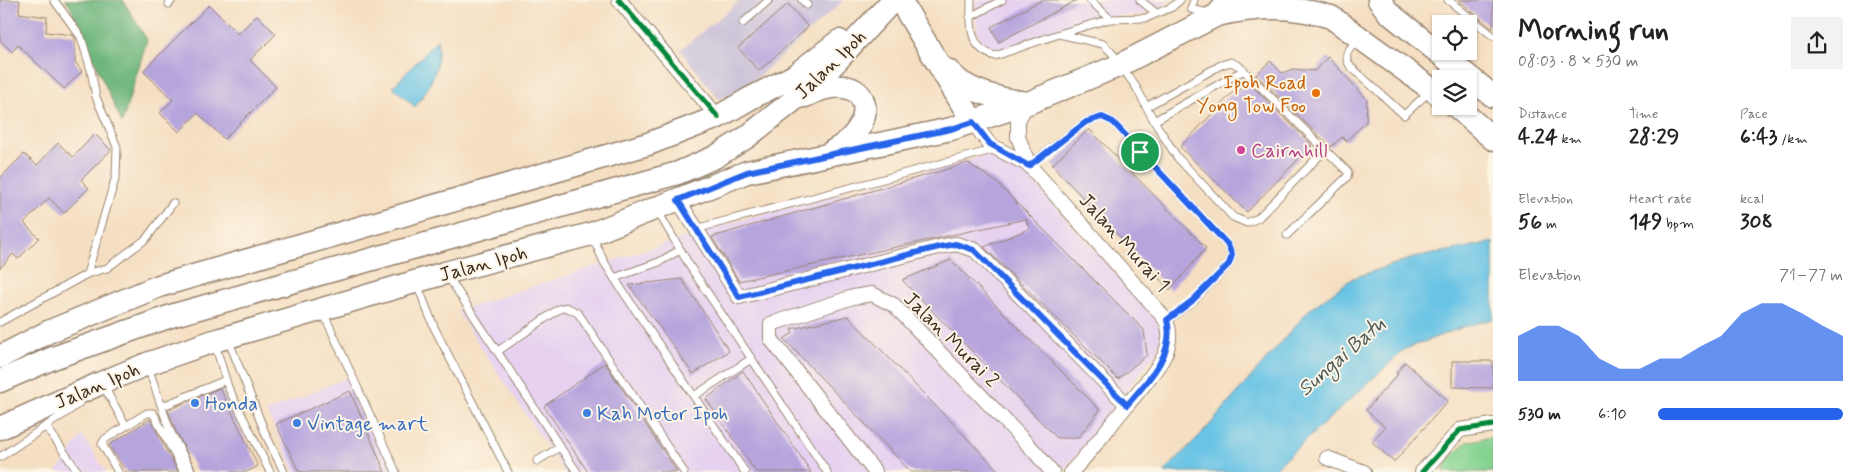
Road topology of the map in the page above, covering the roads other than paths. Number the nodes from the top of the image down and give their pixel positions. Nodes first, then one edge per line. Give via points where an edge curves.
1 (54, 0) edge
2 (619, 0) edge
3 (769, 0) edge
4 (892, 0) edge
5 (900, 0) edge
6 (971, 0) edge
7 (1002, 0) edge
8 (1090, 0) edge
9 (1140, 0) edge
10 (1180, 0) edge
11 (1194, 0) edge
12 (1379, 0) edge
13 (1448, 0) edge
14 (1223, 7) edge
15 (1156, 13) junction
16 (970, 17) junction
17 (1110, 19) junction
18 (743, 23) dead end
19 (1059, 34) junction
20 (1493, 36) edge
21 (1360, 37) junction
22 (1116, 59) junction
23 (937, 60) junction
24 (1244, 70) junction
25 (1432, 88) edge
26 (1492, 92) edge
27 (1432, 95) edge
28 (1028, 103) junction
29 (788, 104) junction
30 (1146, 108) junction
31 (1466, 115) edge
32 (1468, 115) edge
33 (718, 117) junction
34 (973, 122) junction
35 (1154, 122) junction
36 (1493, 133) edge
37 (1493, 138) edge
38 (996, 149) junction
39 (1326, 149) junction
40 (826, 154) junction
41 (1029, 166) junction
42 (678, 200) junction
43 (173, 203) dead end
44 (656, 208) junction
45 (695, 229) junction
46 (591, 234) junction
47 (1287, 235) dead end
48 (680, 250) junction
49 (445, 273) junction
50 (87, 274) junction
51 (614, 278) junction
52 (416, 282) junction
53 (321, 309) junction
54 (1167, 320) junction
55 (0, 322) edge
56 (221, 339) junction
57 (498, 352) junction
58 (0, 357) edge
59 (751, 359) junction
60 (147, 364) junction
61 (226, 380) junction
62 (0, 381) edge
63 (101, 383) junction
64 (694, 396) junction
65 (1127, 405) junction
66 (163, 406) junction
67 (1493, 425) edge
68 (46, 426) junction
69 (126, 426) junction
70 (0, 428) edge
71 (560, 447) junction
72 (0, 456) edge
73 (1327, 458) dead end
74 (537, 461) dead end
75 (78, 472) edge
76 (118, 472) edge
77 (184, 472) edge
78 (192, 472) edge
79 (270, 472) edge
80 (284, 472) edge
81 (396, 472) edge
82 (508, 472) edge
83 (577, 472) edge
84 (684, 472) edge
85 (745, 472) edge
86 (827, 472) edge
87 (875, 472) edge
88 (1052, 472) edge
89 (1071, 472) edge
90 (1364, 472) edge
91 (1422, 472) edge

1 - 50 lane via 81,37 96,97 117,147 116,176
2 - 33 street
3 - 18 lane
4 - 29 main road, Jalan Ipoh via 831,67
4 - 33 main road via 794,76
5 - 23 main road
6 - 16 lane
7 - 16 lane
8 - 17 lane
9 - 15 lane
10 - 15 lane
11 - 14 lane via 1191,8
12 - 26 main road via 1389,13
13 - 20 lane
14 - 21 main road, Jalan Ipoh via 1310,11 1330,17
14 - 22 main road, Jalan Ipoh
15 - 17 lane via 1146,18
16 - 19 lane via 972,34 979,47 995,56
17 - 19 lane
19 - 22 lane via 1103,44
21 - 25 main road, Jalan Ipoh
21 - 27 lane via 1346,54 1346,59 1404,115
22 - 28 main road, Jalan Ipoh
22 - 30 lane
23 - 28 main road via 962,83 980,92
23 - 34 main road
24 - 30 lane via 1231,62 1221,65
24 - 35 lane
24 - 39 lane
28 - 34 main road, Jalan Ipoh
28 - 41 street, Jalan Murai 1 via 1018,120 1018,136
29 - 40 main road via 828,87 857,90 866,112 859,128 846,145
29 - 62 main road, Jalan Ipoh via 747,137 715,157 678,173 174,315 53,358
30 - 35 lane
31 - 37 main road
32 - 36 main road
33 - 58 main road via 648,144 159,286 48,332
34 - 38 street, Jalan Murai 1
34 - 40 main road, Jalan Ipoh
35 - 39 lane via 1177,158 1233,217 1248,223 1258,218
38 - 41 street, Jalan Murai 1
38 - 45 lane
39 - 47 lane via 1347,169 1347,177
40 - 42 main road, Jalan Ipoh via 747,172
41 - 54 street, Jalan Murai 1
41 - 54 lane via 1086,122 1102,117 1113,122 1228,245 1232,255 1229,264 1192,301
42 - 44 main road, Jalan Ipoh
42 - 45 street
43 - 50 lane via 146,239 107,268
44 - 46 main road, Jalan Ipoh
44 - 48 lane
45 - 65 street via 739,297 939,247 956,244 974,250
46 - 49 main road, Jalan Ipoh
46 - 51 lane
48 - 51 lane via 659,262
48 - 59 lane
49 - 52 main road, Jalan Ipoh
49 - 57 lane
50 - 55 lane
51 - 64 lane
52 - 53 main road, Jalan Ipoh
52 - 82 lane via 434,327
53 - 56 main road, Jalan Ipoh
53 - 81 lane
54 - 65 street, Jalan Murai 1 via 1170,331 1165,354
56 - 60 main road, Jalan Ipoh
56 - 61 lane
56 - 80 lane via 239,367
57 - 71 lane
57 - 84 lane via 559,309 566,307 578,313
59 - 64 lane
59 - 86 lane
60 - 63 main road, Jalan Ipoh
60 - 66 lane
61 - 66 lane
61 - 79 lane
63 - 68 lane
63 - 69 lane
63 - 70 main road, Jalan Ipoh
64 - 85 lane
65 - 89 street
66 - 78 lane via 170,431
67 - 91 street via 1460,430
68 - 72 lane
68 - 75 lane
69 - 76 lane via 102,444
69 - 77 lane via 147,413 153,413
71 - 74 lane
71 - 83 lane
73 - 90 street
87 - 88 street, Jalan Murai 2 via 771,339 770,324 872,294 894,305

